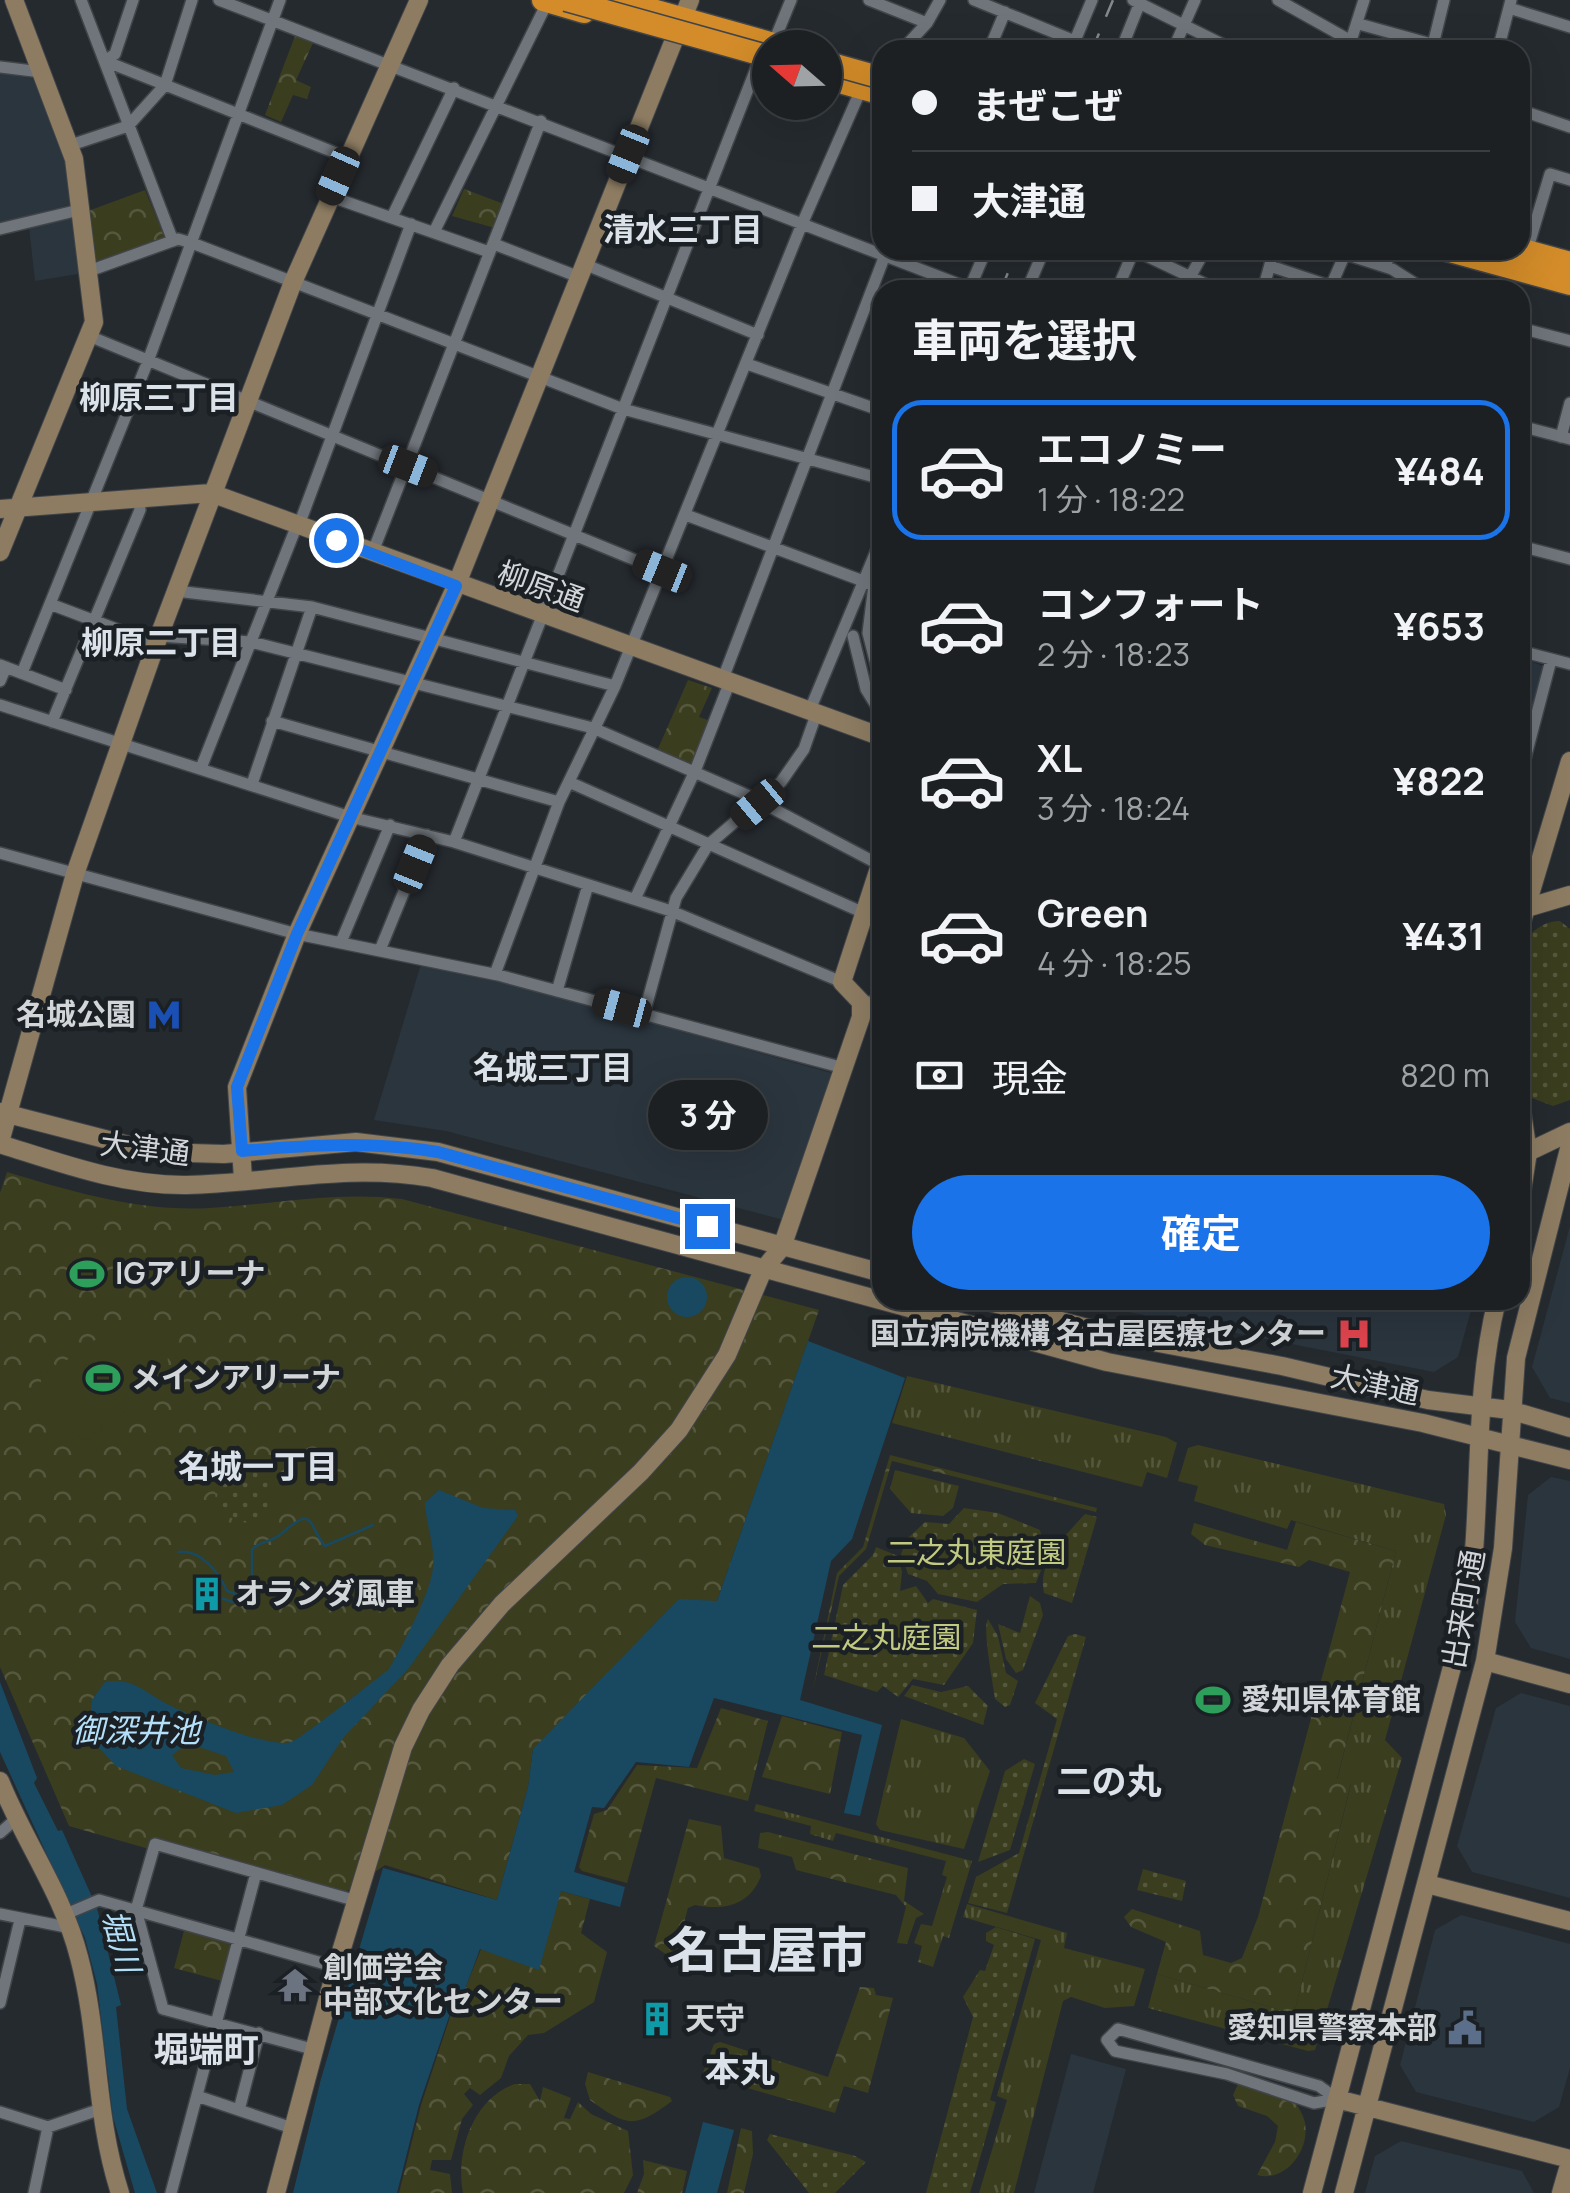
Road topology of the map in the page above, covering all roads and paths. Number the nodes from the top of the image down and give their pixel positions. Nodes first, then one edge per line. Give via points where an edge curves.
1 (14, 0) edge
2 (81, 0) edge
3 (133, 0) edge
4 (192, 0) edge
5 (219, 0) edge
6 (280, 0) edge
7 (419, 0) edge
8 (566, 0) edge
9 (599, 0) edge
10 (616, 0) edge
11 (790, 0) edge
12 (868, 0) edge
13 (940, 0) edge
14 (974, 0) edge
15 (1092, 0) edge
16 (1195, 0) edge
17 (1278, 0) edge
18 (1364, 0) edge
19 (1444, 0) edge
20 (545, 1) edge
21 (1138, 1) edge
22 (1510, 4) edge
23 (1303, 6) edge
24 (1004, 12) junction
25 (683, 18) edge
26 (272, 20) junction
27 (1185, 22) junction
28 (928, 23) junction
29 (1359, 24) junction
30 (1570, 27) edge
31 (780, 30) edge
32 (912, 40) edge
33 (993, 40) edge
34 (1061, 40) edge
35 (1075, 40) edge
36 (1124, 40) edge
37 (1177, 40) edge
38 (1216, 40) edge
39 (1343, 40) edge
40 (1352, 40) edge
41 (1408, 40) edge
42 (1435, 40) edge
43 (1501, 40) edge
44 (752, 45) edge
45 (752, 47) edge
46 (752, 48) edge
47 (105, 61) junction
48 (392, 63) junction
49 (842, 64) edge
50 (0, 66) edge
51 (872, 71) edge
52 (41, 72) junction
53 (842, 80) edge
54 (165, 86) junction
55 (454, 88) junction
56 (872, 89) edge
57 (872, 96) edge
58 (752, 97) edge
59 (499, 104) junction
60 (1530, 113) edge
61 (236, 114) junction
62 (541, 121) junction
63 (128, 126) junction
64 (1570, 127) edge
65 (71, 145) junction
66 (628, 154) junction
67 (346, 157) junction
68 (1570, 180) edge
69 (710, 188) junction
70 (329, 196) junction
71 (79, 210) junction
72 (392, 217) junction
73 (1530, 220) edge
74 (411, 224) junction
75 (802, 224) junction
76 (0, 229) edge
77 (434, 232) junction
78 (174, 241) junction
79 (192, 243) junction
80 (492, 248) junction
81 (872, 248) edge
82 (1530, 254) edge
83 (903, 260) edge
84 (1154, 260) edge
85 (1169, 260) edge
86 (1272, 260) edge
87 (1365, 260) edge
88 (1388, 260) edge
89 (1482, 260) edge
90 (1530, 260) edge
91 (1166, 266) junction
92 (1270, 266) junction
93 (1385, 266) junction
94 (1570, 268) edge
95 (88, 270) junction
96 (581, 271) junction
97 (950, 280) edge
98 (1182, 280) edge
99 (1265, 280) edge
100 (1312, 280) edge
101 (1405, 280) edge
102 (293, 282) junction
103 (1570, 284) edge
104 (872, 291) edge
105 (666, 299) junction
106 (379, 314) junction
107 (1530, 331) edge
108 (758, 334) junction
109 (89, 336) junction
110 (1570, 341) edge
111 (455, 342) junction
112 (148, 360) junction
113 (747, 364) junction
114 (538, 374) junction
115 (834, 394) junction
116 (247, 401) junction
117 (1570, 403) edge
118 (872, 407) edge
119 (623, 409) junction
120 (1530, 429) edge
121 (718, 434) junction
122 (334, 436) junction
123 (1566, 438) edge
124 (809, 459) junction
125 (408, 466) junction
126 (872, 477) edge
127 (212, 493) junction
128 (139, 498) junction
129 (490, 498) junction
130 (92, 503) junction
131 (9, 508) edge
132 (686, 515) junction
133 (298, 525) junction
134 (575, 535) junction
135 (776, 548) junction
136 (1530, 549) edge
137 (0, 552) edge
138 (372, 554) junction
139 (1570, 559) edge
140 (662, 571) junction
141 (872, 585) edge
142 (456, 586) junction
143 (872, 587) edge
144 (176, 591) junction
145 (872, 595) edge
146 (270, 598) junction
147 (50, 604) junction
148 (312, 607) junction
149 (542, 616) junction
150 (96, 622) junction
151 (868, 633) junction
152 (848, 634) junction
153 (432, 638) junction
154 (158, 640) junction
155 (251, 642) junction
156 (630, 648) junction
157 (872, 649) edge
158 (296, 651) junction
159 (1530, 655) edge
160 (1551, 660) junction
161 (524, 661) junction
162 (1570, 664) edge
163 (3, 666) edge
164 (22, 673) junction
165 (0, 681) edge
166 (412, 681) junction
167 (726, 682) junction
168 (615, 686) junction
169 (66, 690) junction
170 (872, 699) edge
171 (507, 704) junction
172 (0, 706) edge
173 (813, 714) junction
174 (272, 721) junction
175 (52, 722) junction
176 (593, 728) junction
177 (872, 735) edge
178 (1530, 740) edge
179 (120, 744) junction
180 (380, 752) junction
181 (1570, 761) edge
182 (201, 768) junction
183 (696, 772) junction
184 (477, 779) junction
185 (569, 782) junction
186 (252, 784) junction
187 (560, 802) junction
188 (758, 804) junction
189 (350, 817) junction
190 (390, 826) junction
191 (669, 826) junction
192 (427, 835) junction
193 (454, 842) junction
194 (708, 845) junction
195 (0, 853) edge
196 (872, 858) edge
197 (534, 867) junction
198 (75, 874) junction
199 (588, 885) junction
200 (1530, 890) edge
201 (872, 891) edge
202 (1570, 895) edge
203 (635, 899) junction
204 (1530, 907) edge
205 (671, 911) junction
206 (864, 913) junction
207 (872, 917) edge
208 (297, 934) junction
209 (341, 942) junction
210 (380, 950) junction
211 (495, 974) junction
212 (842, 982) junction
213 (557, 991) junction
214 (861, 1002) junction
215 (872, 1002) edge
216 (644, 1014) junction
217 (844, 1068) junction
218 (4, 1113) edge
219 (1570, 1132) edge
220 (0, 1143) edge
221 (1570, 1145) edge
222 (242, 1151) junction
223 (1530, 1151) edge
224 (244, 1179) junction
225 (782, 1246) junction
226 (762, 1270) junction
227 (872, 1271) edge
228 (872, 1299) edge
229 (1530, 1303) edge
230 (912, 1310) edge
231 (1020, 1310) edge
232 (1494, 1310) edge
233 (1528, 1310) edge
234 (1484, 1407) junction
235 (1510, 1410) junction
236 (1570, 1428) edge
237 (1482, 1437) junction
238 (1507, 1443) junction
239 (1570, 1460) edge
240 (1486, 1661) junction
241 (1570, 1684) edge
242 (0, 1781) edge
243 (17, 1818) junction
244 (0, 1833) edge
245 (256, 1874) junction
246 (1427, 1884) junction
247 (357, 1901) junction
248 (136, 1910) junction
249 (0, 1914) edge
250 (70, 1918) junction
251 (20, 1920) junction
252 (1570, 1921) edge
253 (238, 1939) junction
254 (5, 1961) edge
255 (336, 1967) junction
256 (0, 2003) edge
257 (216, 2023) junction
258 (259, 2034) junction
259 (1144, 2035) junction
260 (312, 2049) junction
261 (1139, 2058) junction
262 (197, 2096) junction
263 (1337, 2099) junction
264 (1366, 2106) junction
265 (98, 2110) junction
266 (239, 2110) junction
267 (0, 2112) edge
268 (48, 2127) junction
269 (292, 2128) junction
270 (1570, 2160) edge
271 (34, 2193) edge
272 (120, 2193) edge
273 (171, 2193) edge
274 (276, 2193) edge
275 (1312, 2193) edge
276 (1344, 2193) edge
277 (1561, 2193) edge

1 - 52 street
2 - 47 street
3 - 47 street via 115,54
4 - 54 street
5 - 26 street
6 - 26 street
7 - 48 street
8 - 46 highway, bridge
9 - 45 highway
10 - 25 highway
11 - 31 street
12 - 28 street
13 - 28 street
14 - 24 street
15 - 35 street
16 - 27 street
17 - 23 street
18 - 29 street
19 - 42 street
20 - 25 highway
20 - 59 street
21 - 27 street
21 - 36 street
22 - 30 street
22 - 43 street
23 - 39 street
24 - 33 street
24 - 34 street
25 - 44 highway
25 - 66 street
26 - 48 street
26 - 61 street
27 - 37 street
27 - 38 street
28 - 32 street
29 - 40 street
29 - 41 street
47 - 54 street
47 - 63 street
48 - 55 street
48 - 67 street
49 - 51 highway, bridge
50 - 52 street
52 - 65 street
53 - 56 highway
54 - 61 street
54 - 63 street
55 - 59 street
55 - 72 street
57 - 75 street
58 - 69 street
59 - 62 street
59 - 77 street
60 - 64 street
61 - 67 street
61 - 79 street
62 - 66 street
62 - 80 street
63 - 65 street
63 - 78 street
65 - 71 street
66 - 69 street
66 - 96 street
67 - 70 street
68 - 73 street via 1550,174
69 - 75 street
69 - 105 street
70 - 72 street
70 - 102 street
71 - 76 street
71 - 95 street
72 - 74 street
74 - 77 street
74 - 106 street
75 - 81 street
75 - 108 street
77 - 80 street
78 - 79 street
78 - 95 street
79 - 102 street
79 - 112 street
80 - 96 street
80 - 111 street
82 - 94 highway
83 - 97 street
84 - 91 street
85 - 91 street
86 - 92 street
87 - 93 street
88 - 93 street
89 - 103 highway
90 - 94 highway
91 - 98 street
92 - 99 street
92 - 100 street
93 - 101 street
95 - 109 street via 94,322
96 - 105 street
96 - 114 street
102 - 106 street
102 - 116 street
104 - 115 street
105 - 108 street
105 - 119 street
106 - 111 street
106 - 122 street
107 - 110 street
108 - 113 street
109 - 112 street
109 - 131 street
111 - 114 street
111 - 125 street
112 - 116 street
112 - 130 street
113 - 115 street
113 - 121 street
114 - 119 street
114 - 129 street
115 - 118 street
115 - 124 street
116 - 122 street
116 - 127 street
117 - 123 street
119 - 121 street
119 - 134 street
120 - 123 street
121 - 124 street
121 - 132 street
122 - 125 street
122 - 133 street
124 - 126 street
124 - 135 street
125 - 129 street
125 - 138 street
127 - 128 street, 柳原通
127 - 133 street, 柳原通
127 - 144 street
128 - 130 street, 柳原通
128 - 150 street
129 - 134 street
129 - 142 street
130 - 131 street, 柳原通
130 - 147 street
131 - 137 street
132 - 135 street
132 - 140 street
133 - 138 street, 柳原通
133 - 146 street
134 - 140 street
134 - 149 street
135 - 141 street
135 - 167 street
136 - 139 street
138 - 142 street, 柳原通
140 - 156 street
142 - 149 street, 柳原通
142 - 153 street
143 - 152 street
144 - 146 street
144 - 154 street
145 - 151 street
146 - 148 street
146 - 155 street
147 - 150 street
147 - 164 street
148 - 153 street
148 - 158 street
149 - 156 street, 柳原通
149 - 161 street
150 - 154 street
150 - 169 street
151 - 152 street
151 - 157 street
152 - 170 street
152 - 173 street
153 - 161 street
153 - 166 street
154 - 155 street
154 - 179 street
155 - 158 street
155 - 182 street
156 - 167 street, 柳原通
156 - 168 street
158 - 166 street
158 - 174 street
159 - 160 street
160 - 162 street
160 - 178 street
161 - 168 street
161 - 171 street
163 - 164 street
163 - 165 street
164 - 169 street
166 - 171 street
166 - 180 street
167 - 173 street, 柳原通
167 - 183 street
168 - 176 street
169 - 175 street
171 - 176 street
171 - 184 street
172 - 175 street
173 - 177 street, 柳原通
173 - 188 street via 804,749
174 - 180 street
174 - 186 street
175 - 179 street
176 - 183 street
176 - 185 street
179 - 182 street
179 - 198 street
180 - 184 street
180 - 189 street
181 - 200 street
182 - 186 street
183 - 188 street
183 - 191 street
184 - 187 street
184 - 193 street
185 - 187 street
185 - 191 street
186 - 189 street
187 - 197 street
188 - 194 street
188 - 196 street
189 - 190 street
189 - 208 street
190 - 192 street
190 - 209 street
191 - 194 street
191 - 203 street
192 - 193 street
192 - 210 street
193 - 197 street
194 - 205 street
194 - 206 street
195 - 198 street
197 - 199 street
197 - 211 street
198 - 208 street
198 - 218 street
199 - 203 street
199 - 213 street
201 - 206 street
202 - 204 street
203 - 205 street
205 - 212 street
205 - 216 street
206 - 207 street
206 - 212 street
208 - 209 street
208 - 222 street via 237,1087
209 - 210 street
210 - 211 street
211 - 213 street
212 - 214 street
213 - 216 street
214 - 215 street
214 - 217 street
216 - 217 street
217 - 225 street
218 - 220 street
218 - 222 street, 大津通 via 154,1152
219 - 223 street
220 - 224 street, 大津通 via 124,1180 186,1185
221 - 229 street, 出来町通
222 - 224 street
222 - 225 street, 大津通 via 356,1142 424,1149
224 - 226 street, 大津通 via 356,1170 432,1178
225 - 226 street
225 - 227 street, 大津通
226 - 228 street, 大津通
226 - 247 street via 726,1356 679,1430 502,1604 434,1687 402,1747
230 - 237 street, 大津通 via 1107,1362
231 - 234 street, 大津通 via 1110,1334
232 - 234 street, 出来町通 via 1484,1356
233 - 235 street, 出来町通
234 - 235 street, 大津通
234 - 237 street, 出来町通
235 - 236 street, 大津通
235 - 238 street, 出来町通
237 - 238 street, 大津通
237 - 263 street, 出来町通 via 1468,1607
238 - 239 street, 大津通
238 - 240 street, 出来町通 via 1503,1548
240 - 241 street
240 - 246 street, 出来町通
242 - 243 street
243 - 244 street
243 - 250 street
245 - 247 street
245 - 248 street via 155,1844
245 - 253 street
246 - 252 street
246 - 264 street, 出来町通
247 - 255 street
248 - 250 street via 94,1902
248 - 253 street
248 - 257 street via 163,2009
249 - 251 street
250 - 251 street
250 - 265 street via 88,1998
251 - 254 street
253 - 255 street
253 - 257 street
254 - 256 street
255 - 260 street
257 - 258 street
257 - 262 street
258 - 260 street
258 - 266 street
259 - 261 street
259 - 261 street via 1118,2029 1107,2040 1115,2051
259 - 263 street via 1319,2086
260 - 269 street
261 - 263 street via 1227,2074 1314,2103
262 - 266 street
262 - 273 street
263 - 264 street
263 - 275 street, 出来町通
264 - 270 street
264 - 276 street, 出来町通
265 - 268 street
265 - 272 street
266 - 269 street
267 - 268 street
268 - 271 street
269 - 274 street
270 - 277 street

